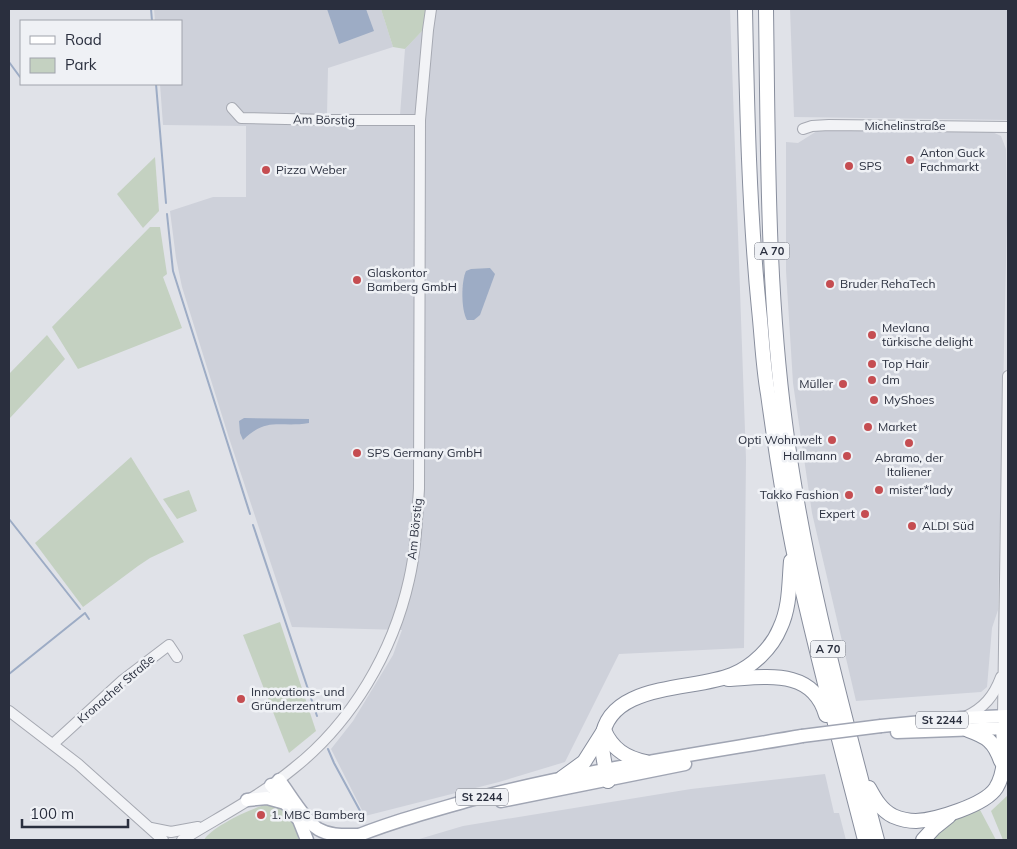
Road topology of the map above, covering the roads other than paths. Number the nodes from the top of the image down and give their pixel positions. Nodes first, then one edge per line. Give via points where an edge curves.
1 (431, 9) edge
2 (745, 9) edge
3 (766, 9) edge
4 (232, 108) dead end
5 (420, 120) junction
6 (1008, 127) edge
7 (803, 129) dead end
8 (1008, 376) edge
9 (793, 545) junction
10 (177, 657) dead end
11 (1003, 671) junction
12 (712, 680) junction
13 (1008, 683) edge
14 (9, 712) edge
15 (1006, 722) edge
16 (965, 724) junction
17 (604, 730) junction
18 (803, 739) junction
19 (53, 744) junction
20 (840, 745) junction
21 (855, 757) junction
22 (1005, 757) edge
23 (646, 762) junction
24 (607, 775) junction
25 (562, 778) junction
26 (275, 782) junction
27 (247, 800) junction
28 (285, 803) junction
29 (958, 810) junction
30 (206, 825) junction
31 (151, 828) junction
32 (361, 839) edge
33 (163, 840) edge
34 (182, 840) edge
35 (197, 840) edge
36 (307, 840) edge
37 (866, 840) edge
38 (877, 840) edge
39 (923, 840) edge

1 - 5 street, Am Börstig
2 - 9 highway, A 70 via 756,277 767,392
3 - 21 highway, A 70 via 772,274 785,423 813,582
4 - 5 street, Am Börstig via 241,118
5 - 26 street, Am Börstig via 419,475 410,577 394,627 375,671 360,695 320,746
6 - 7 street, Michelinstraße via 828,125
8 - 11 street
9 - 12 highway via 789,596 780,629 755,661 732,675
9 - 20 highway, A 70
10 - 19 street, Kronacher Straße via 169,645 123,680
11 - 13 street
11 - 15 street
11 - 16 street via 993,695
12 - 17 highway via 658,691 629,701 610,716
12 - 20 highway via 778,677 805,685 821,701
14 - 19 street
15 - 16 main road, St 2244
15 - 22 highway
16 - 18 main road, St 2244
16 - 22 highway via 987,738
17 - 23 highway via 618,751 632,760
17 - 24 highway via 602,747
17 - 25 highway via 584,762
18 - 23 main road, St 2244
18 - 24 main road, St 2244 via 727,756
19 - 31 street
20 - 37 highway, A 70
21 - 29 highway via 874,798 892,815 906,820 921,820
21 - 38 highway, A 70
22 - 29 highway via 1002,776 994,790 982,800
23 - 24 main road, St 2244
24 - 25 main road, St 2244
24 - 32 main road, St 2244
25 - 32 main road, St 2244 via 426,812
26 - 27 street, Am Börstig
26 - 28 main road
26 - 32 main road via 318,829
27 - 28 main road via 267,798
27 - 30 street, Am Börstig
28 - 36 main road via 299,820
29 - 39 highway
30 - 31 street via 171,832
30 - 34 street, Am Börstig
30 - 35 street
31 - 33 street

